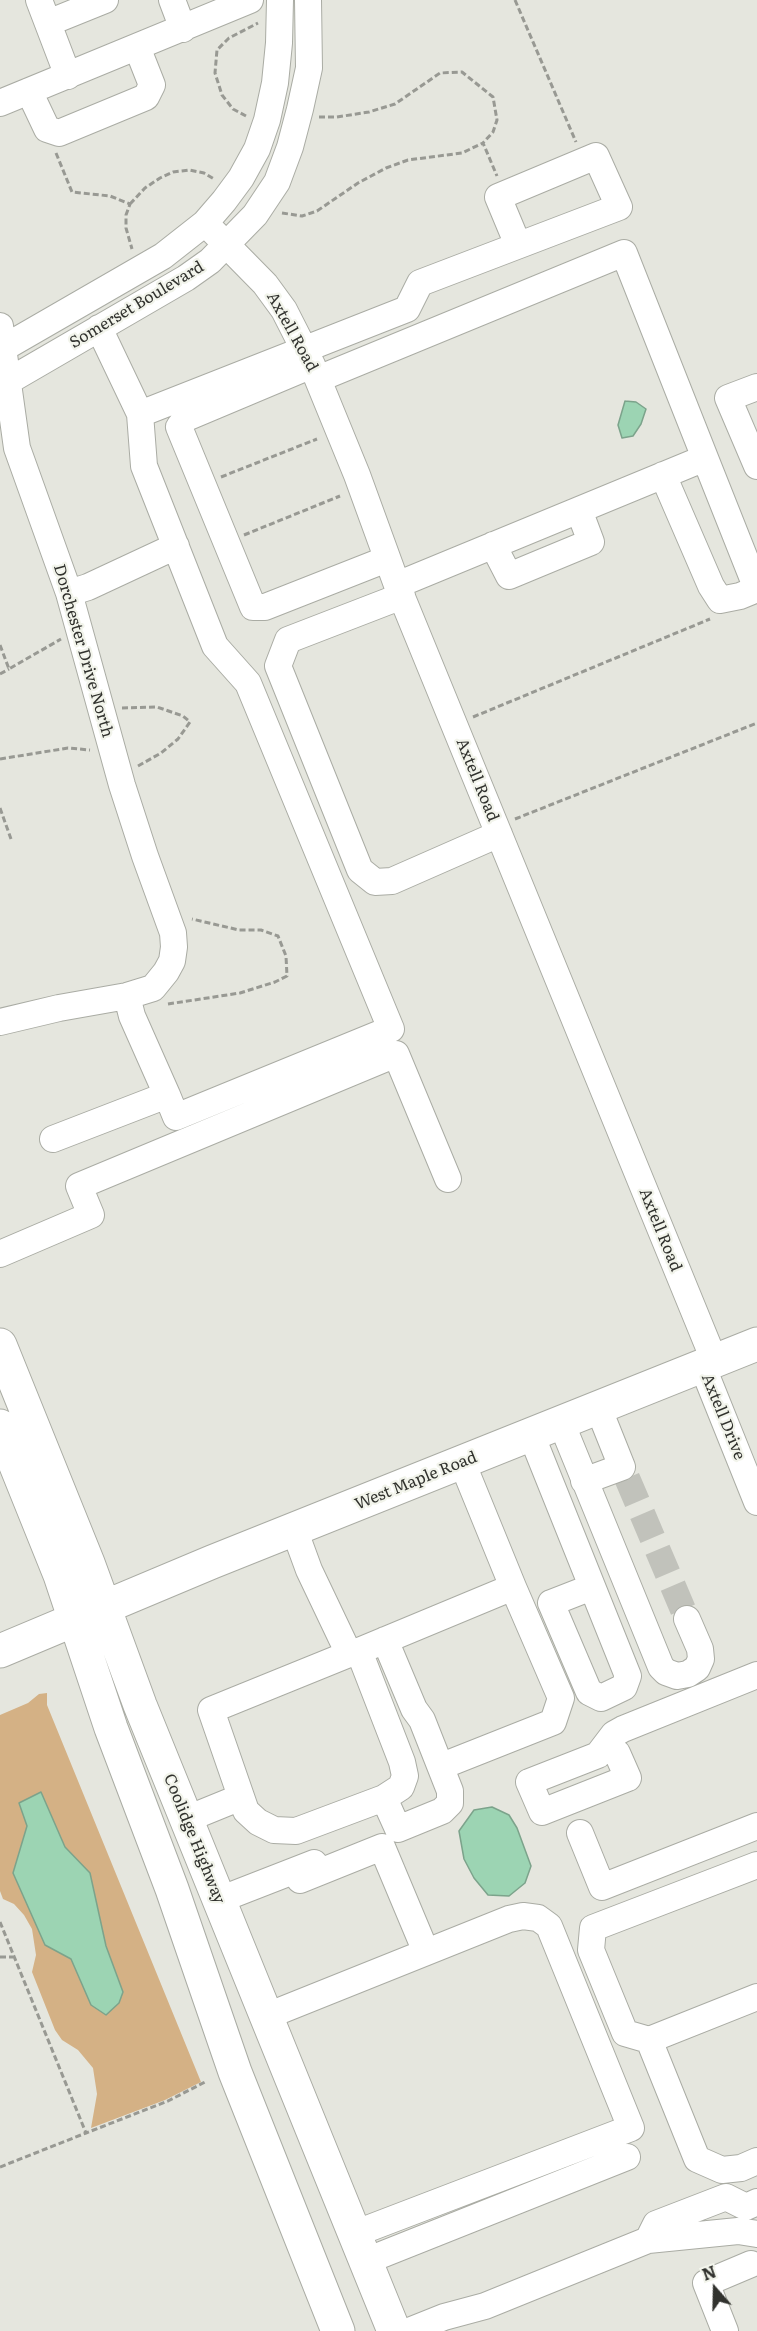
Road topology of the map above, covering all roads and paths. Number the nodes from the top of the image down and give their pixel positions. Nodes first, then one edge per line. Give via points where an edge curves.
1 (105, 0) edge
2 (172, 0) edge
3 (280, 0) edge
4 (308, 0) edge
5 (516, 0) edge
6 (256, 11) edge
7 (44, 12) edge
8 (183, 29) junction
9 (310, 38) junction
10 (279, 43) junction
11 (137, 48) junction
12 (68, 76) junction
13 (29, 91) junction
14 (0, 103) edge
15 (314, 117) dead end
16 (250, 119) dead end
17 (46, 129) junction
18 (483, 143) junction
19 (584, 161) junction
20 (219, 182) dead end
21 (504, 194) junction
22 (130, 204) junction
23 (275, 212) dead end
24 (205, 223) junction
25 (228, 245) junction
26 (518, 245) junction
27 (134, 254) dead end
28 (99, 328) junction
29 (2, 341) edge
30 (312, 364) junction
31 (4, 384) edge
32 (757, 387) edge
33 (140, 414) junction
34 (317, 439) dead end
35 (705, 458) junction
36 (757, 466) edge
37 (663, 475) junction
38 (203, 485) junction
39 (340, 496) dead end
40 (579, 510) junction
41 (226, 542) junction
42 (493, 545) junction
43 (176, 546) junction
44 (387, 560) junction
45 (757, 589) edge
46 (399, 591) junction
47 (69, 593) junction
48 (712, 618) dead end
49 (61, 639) dead end
50 (0, 645) edge
51 (9, 669) junction
52 (0, 674) edge
53 (122, 708) dead end
54 (473, 717) dead end
55 (757, 723) edge
56 (91, 750) dead end
57 (0, 759) edge
58 (138, 766) dead end
59 (0, 808) edge
60 (507, 827) junction
61 (11, 839) dead end
62 (192, 919) dead end
63 (127, 996) junction
64 (166, 1003) dead end
65 (0, 1022) edge
66 (166, 1095) junction
67 (53, 1139) dead end
68 (448, 1179) dead end
69 (0, 1254) edge
70 (757, 1344) edge
71 (0, 1345) edge
72 (708, 1363) junction
73 (8, 1384) edge
74 (598, 1407) junction
75 (561, 1422) junction
76 (0, 1426) edge
77 (531, 1434) junction
78 (462, 1462) junction
79 (584, 1481) junction
80 (757, 1502) edge
81 (294, 1529) junction
82 (513, 1587) junction
83 (592, 1587) dead end
84 (90, 1613) junction
85 (687, 1619) tunnel mouth
86 (385, 1640) junction
87 (0, 1651) edge
88 (354, 1652) junction
89 (757, 1674) edge
90 (607, 1746) dead end
91 (442, 1766) junction
92 (241, 1797) junction
93 (384, 1798) junction
94 (187, 1819) junction
95 (757, 1826) edge
96 (398, 1829) junction
97 (580, 1833) dead end
98 (757, 1865) edge
99 (300, 1880) dead end
100 (172, 1888) junction
101 (219, 1900) junction
102 (0, 1922) edge
103 (426, 1952) junction
104 (13, 1957) junction
105 (0, 1958) edge
106 (757, 1997) edge
107 (267, 2016) junction
108 (649, 2040) junction
109 (205, 2082) dead end
110 (255, 2123) junction
111 (86, 2133) junction
112 (627, 2157) dead end
113 (757, 2161) edge
114 (0, 2167) edge
115 (752, 2204) edge
116 (747, 2232) edge
117 (648, 2240) junction
118 (360, 2247) junction
119 (754, 2272) edge
120 (338, 2331) edge
121 (394, 2331) edge
122 (409, 2331) edge
123 (725, 2331) edge

1 - 7 street
2 - 8 street
3 - 10 street, Somerset Boulevard
4 - 9 street, Somerset Boulevard
5 - 19 path
6 - 8 street
6 - 16 path via 217,50 215,73 222,95 233,109
7 - 12 street
8 - 11 street
9 - 10 street
9 - 25 street, Somerset Boulevard via 309,68 300,109 277,182
10 - 24 street, Somerset Boulevard via 275,82 257,148 242,178
11 - 12 street
11 - 17 street via 152,84 146,97 59,133
12 - 13 street
13 - 14 street
13 - 17 street
15 - 18 path via 369,112 395,104 440,73 462,72 493,97 497,120
17 - 22 path via 72,192 110,196
18 - 21 path
18 - 23 path via 462,153 408,160 386,168 310,214
19 - 21 street
19 - 26 street via 596,156 618,207
20 - 22 path via 204,173 173,172 144,188
21 - 26 street via 498,197
22 - 27 path via 126,228
24 - 25 street, Axtell Road
24 - 29 street, Somerset Boulevard via 163,256
25 - 28 street, Somerset Boulevard via 186,278
25 - 30 street, Axtell Road via 266,284
26 - 30 street via 420,283 407,309
28 - 31 street, Somerset Boulevard
28 - 33 street
29 - 31 street, Dorchester Drive North
30 - 33 street
30 - 35 street via 624,253
30 - 38 street via 186,418 178,427
30 - 44 street, Axtell Road
31 - 47 street, Dorchester Drive North via 17,448
32 - 36 street via 728,398
33 - 43 street via 144,466
34 - 38 path
35 - 37 street
35 - 45 street
37 - 40 street
37 - 45 street via 720,600
38 - 41 street
39 - 41 path
40 - 42 street
40 - 42 street via 591,542 509,576
41 - 44 street via 253,607 265,607
42 - 46 street
43 - 47 street
43 - 66 street via 215,646 248,683 391,1029 176,1117
44 - 46 street, Axtell Road
46 - 60 street, Axtell Road
46 - 60 street via 288,640 278,666 360,870 375,882 392,882
47 - 63 street, Dorchester Drive North via 122,785 174,933 172,961 166,972 153,988
48 - 54 path
49 - 51 path
50 - 51 path
51 - 52 path
53 - 58 path via 157,708 190,722 178,740
55 - 60 path
56 - 57 path via 68,748
59 - 61 path
60 - 72 street, Axtell Road
62 - 64 path via 278,936 286,956 286,976 240,993
63 - 65 street
63 - 66 street
66 - 67 street
68 - 69 street via 396,1053 79,1186 91,1215
70 - 72 main road, West Maple Road
71 - 73 main road, Coolidge Highway
72 - 74 main road, West Maple Road
72 - 80 street, Axtell Drive
73 - 84 main road, Coolidge Highway
74 - 75 main road, West Maple Road
74 - 79 street via 624,1473
75 - 77 main road, West Maple Road
75 - 79 street
76 - 84 main road, Coolidge Highway
77 - 78 main road, West Maple Road
77 - 83 street
78 - 81 main road, West Maple Road
78 - 82 street
79 - 85 street via 661,1667 677,1676 697,1668 701,1659
81 - 84 main road, West Maple Road
81 - 88 street via 309,1570
82 - 86 street
82 - 91 street via 561,1698 553,1722
84 - 87 main road, West Maple Road
84 - 94 main road, Coolidge Highway via 140,1705
84 - 100 main road, Coolidge Highway via 111,1728
86 - 88 street
86 - 91 street
88 - 92 street via 211,1710
88 - 93 street via 405,1776 401,1787
89 - 90 street via 623,1729 614,1734
91 - 96 street via 450,1803 442,1811
92 - 93 street via 246,1811 258,1822 274,1830 296,1831
92 - 94 street
93 - 96 street
94 - 101 main road, Coolidge Highway
95 - 97 street via 602,1887
96 - 101 street
98 - 108 street via 593,1928 591,1950 625,2033
99 - 103 street via 382,1847
100 - 107 main road via 187,1904 228,2012 244,2021
100 - 110 main road, Coolidge Highway
101 - 107 main road, Coolidge Highway
102 - 104 path
103 - 107 street
103 - 118 street via 523,1916 538,1918 549,1926 631,2128
104 - 105 path
104 - 111 path
106 - 108 street
107 - 118 main road, Coolidge Highway
108 - 113 street via 697,2159 722,2170
109 - 111 path
110 - 118 main road via 284,2116 296,2122 338,2225
110 - 120 main road, Coolidge Highway
111 - 114 path
112 - 118 street
115 - 116 street
115 - 117 street via 726,2197 656,2224
116 - 117 street
116 - 119 street
117 - 122 street via 485,2306
118 - 121 main road, Coolidge Highway
119 - 123 street via 706,2283

